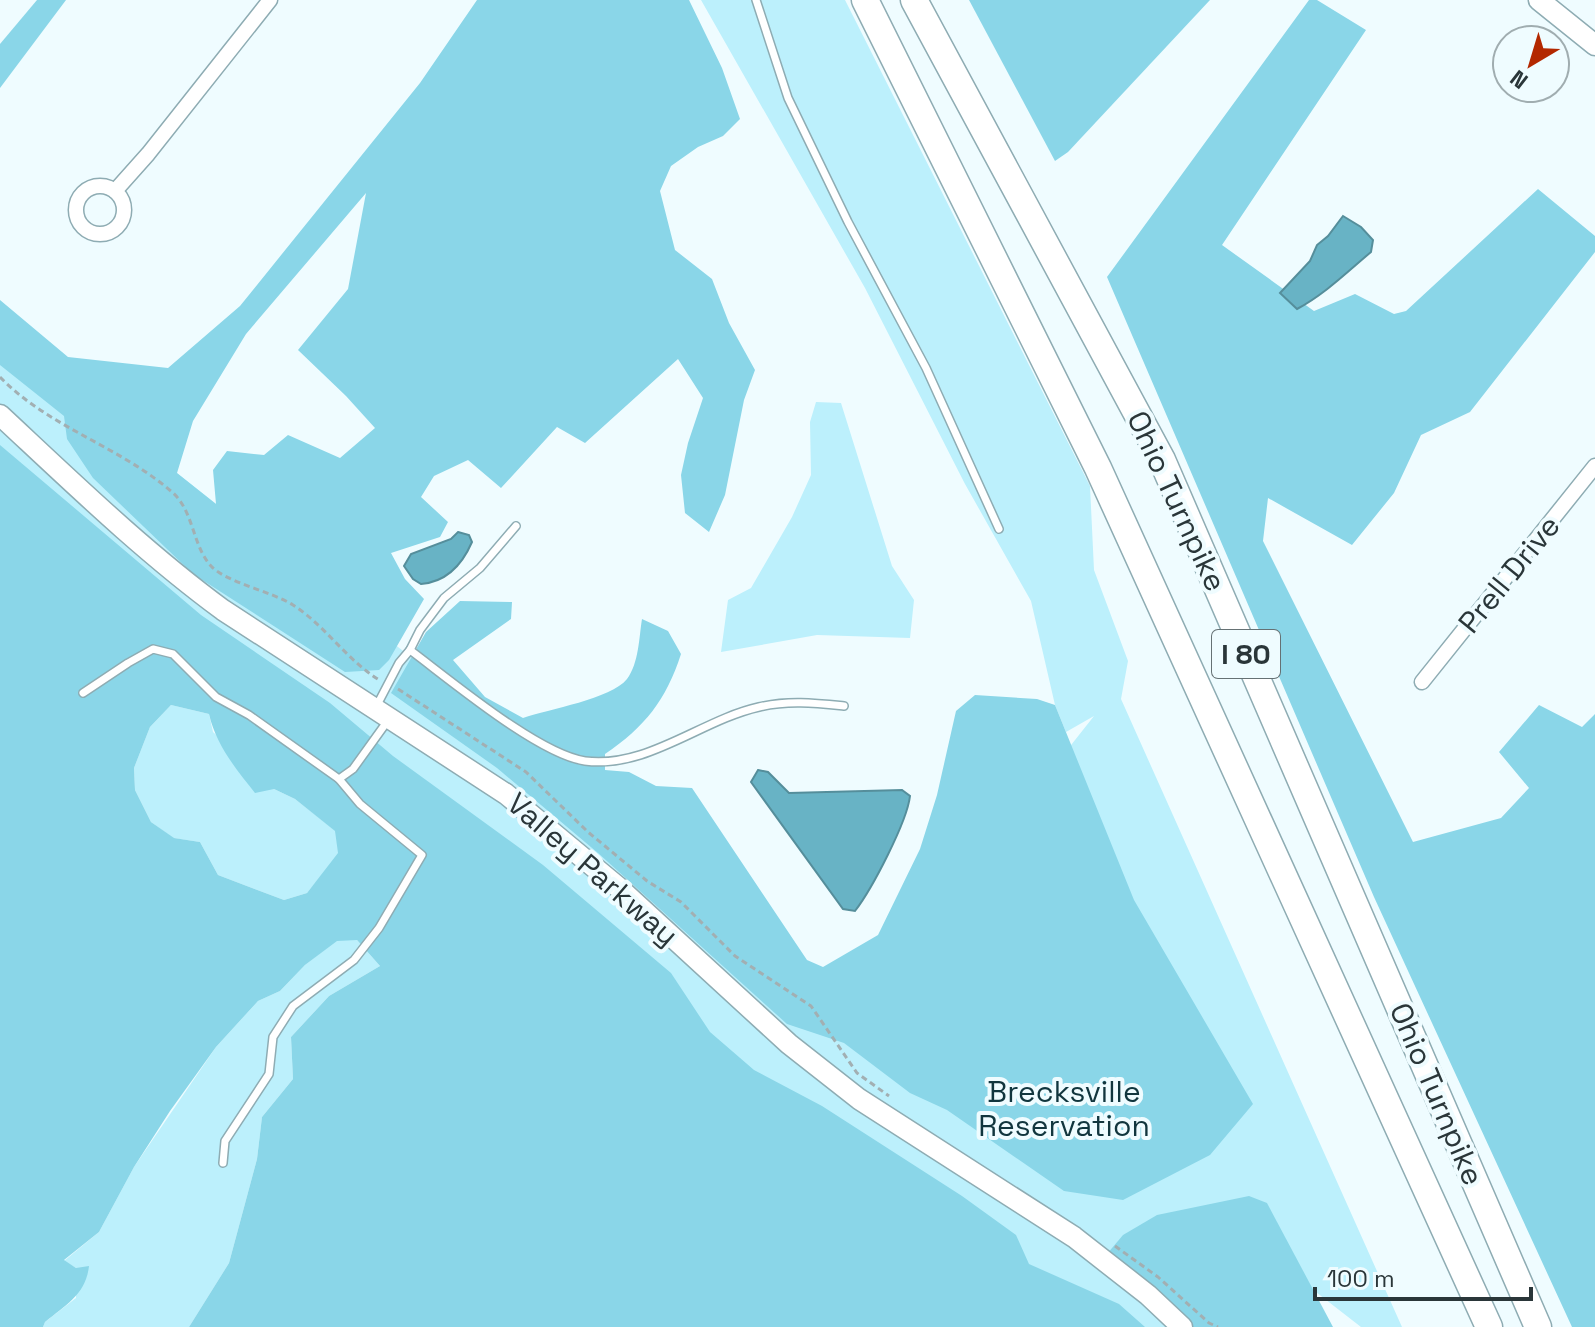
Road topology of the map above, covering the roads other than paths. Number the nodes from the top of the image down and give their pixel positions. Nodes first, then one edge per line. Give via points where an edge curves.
1 (270, 0) edge
2 (756, 0) edge
3 (865, 0) edge
4 (914, 0) edge
5 (1539, 0) edge
6 (1595, 45) edge
7 (115, 191) dead end
8 (0, 415) edge
9 (1595, 466) edge
10 (516, 526) dead end
11 (999, 529) dead end
12 (410, 650) junction
13 (1422, 682) dead end
14 (83, 693) dead end
15 (844, 706) dead end
16 (383, 713) junction
17 (339, 779) junction
18 (223, 1163) dead end
19 (1182, 1327) edge
20 (1489, 1327) edge
21 (1538, 1327) edge

1 - 7 street
2 - 11 lane via 788,98 926,368
3 - 20 highway, Ohio Turnpike / I 80 via 1098,468
4 - 21 highway, Ohio Turnpike / I 80 via 1162,460
5 - 6 street
8 - 16 street, Valley Parkway via 188,584
9 - 13 street, Prell Drive
10 - 12 lane via 480,568 444,598
12 - 15 lane via 544,744 584,761 628,759 757,707 795,701
12 - 16 lane via 389,685
14 - 17 lane via 153,649 173,654 216,697
16 - 17 lane via 353,769
16 - 19 street, Valley Parkway via 506,794 618,887 789,1044 859,1099 1074,1237
17 - 18 lane via 360,804 422,855 354,960 293,1006 273,1037 269,1074 225,1141

